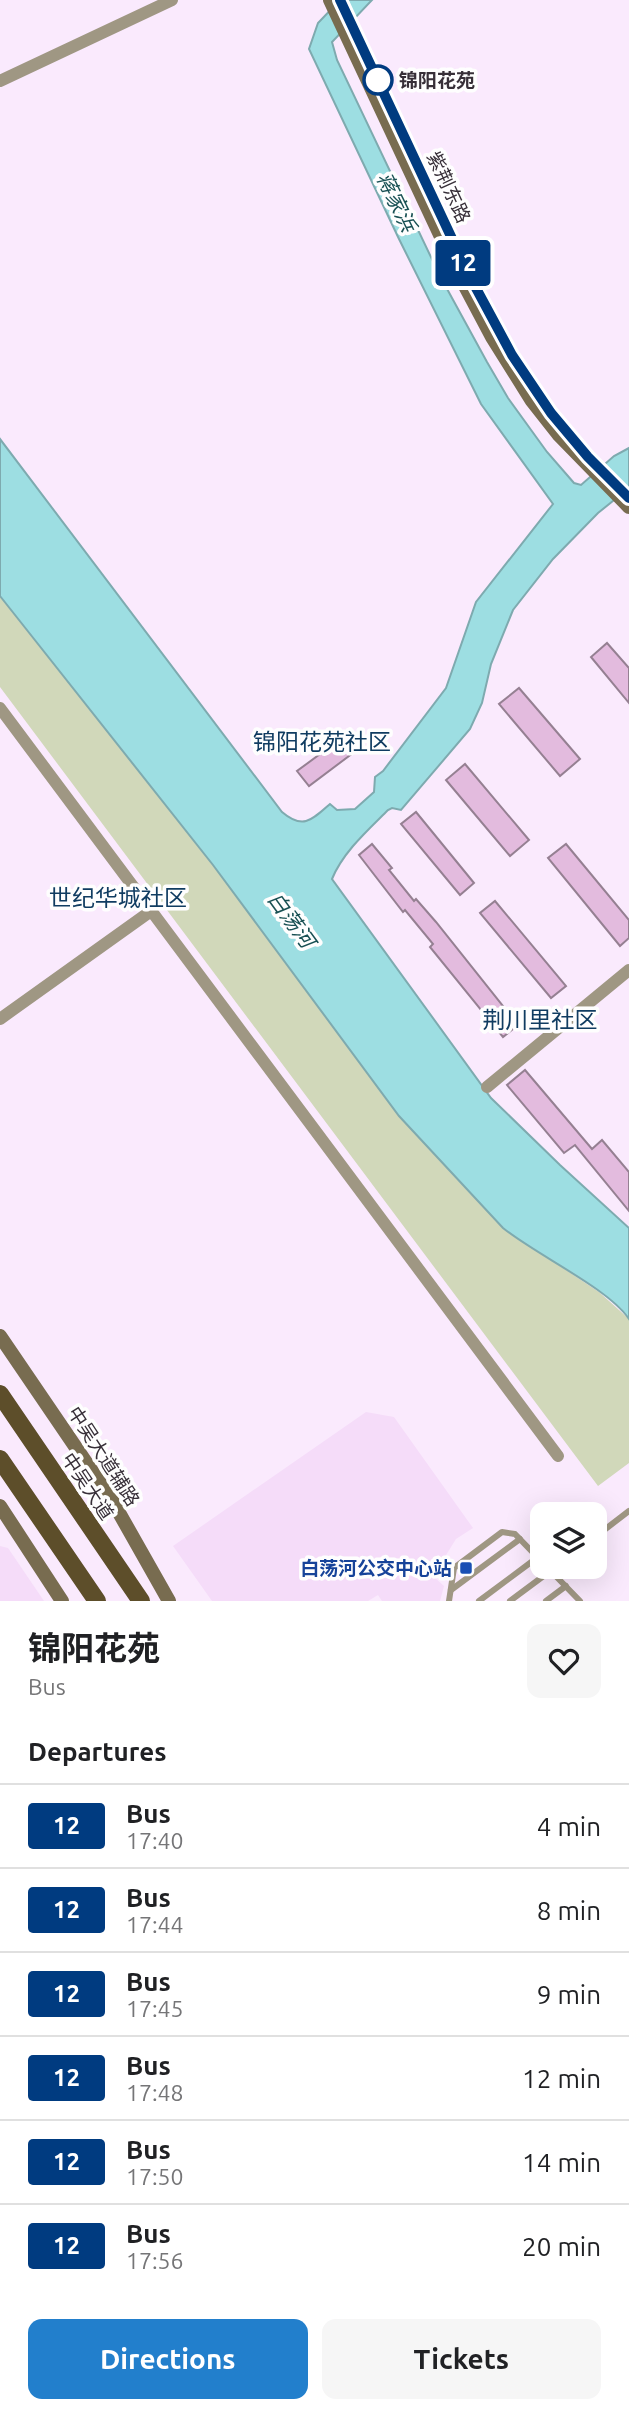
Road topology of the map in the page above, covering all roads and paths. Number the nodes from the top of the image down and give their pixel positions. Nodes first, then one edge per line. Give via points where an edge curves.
1 (172, 0) edge
2 (330, 0) edge
3 (340, 0) edge
4 (352, 35) junction
5 (0, 81) edge
6 (628, 504) edge
7 (0, 708) edge
8 (151, 911) junction
9 (629, 970) edge
10 (0, 1019) edge
11 (487, 1087) dead end
12 (0, 1336) edge
13 (0, 1394) edge
14 (558, 1456) dead end
15 (0, 1459) edge
16 (1, 1508) edge
17 (629, 1511) edge
18 (607, 1528) edge
19 (520, 1539) junction
20 (530, 1550) edge
21 (530, 1567) edge
22 (537, 1579) edge
23 (560, 1579) edge
24 (566, 1586) junction
25 (451, 1591) junction
26 (62, 1601) edge
27 (97, 1601) edge
28 (141, 1601) edge
29 (169, 1601) edge
30 (450, 1601) edge
31 (479, 1601) edge
32 (510, 1601) edge
33 (546, 1601) edge
34 (580, 1601) edge

1 - 5 street
2 - 4 street
3 - 4 street
4 - 6 street, 紫荆东路 via 506,344 587,461
7 - 8 street
8 - 10 street
8 - 14 street
9 - 11 street
12 - 29 street, 中吴大道辅路 via 113,1502
13 - 28 main road, 中吴大道
15 - 27 main road
16 - 26 street
17 - 18 lane
19 - 20 lane
19 - 25 lane
19 - 25 lane via 502,1532 454,1568
21 - 31 lane
22 - 32 lane
23 - 24 lane
24 - 33 lane
24 - 34 lane
25 - 30 lane

